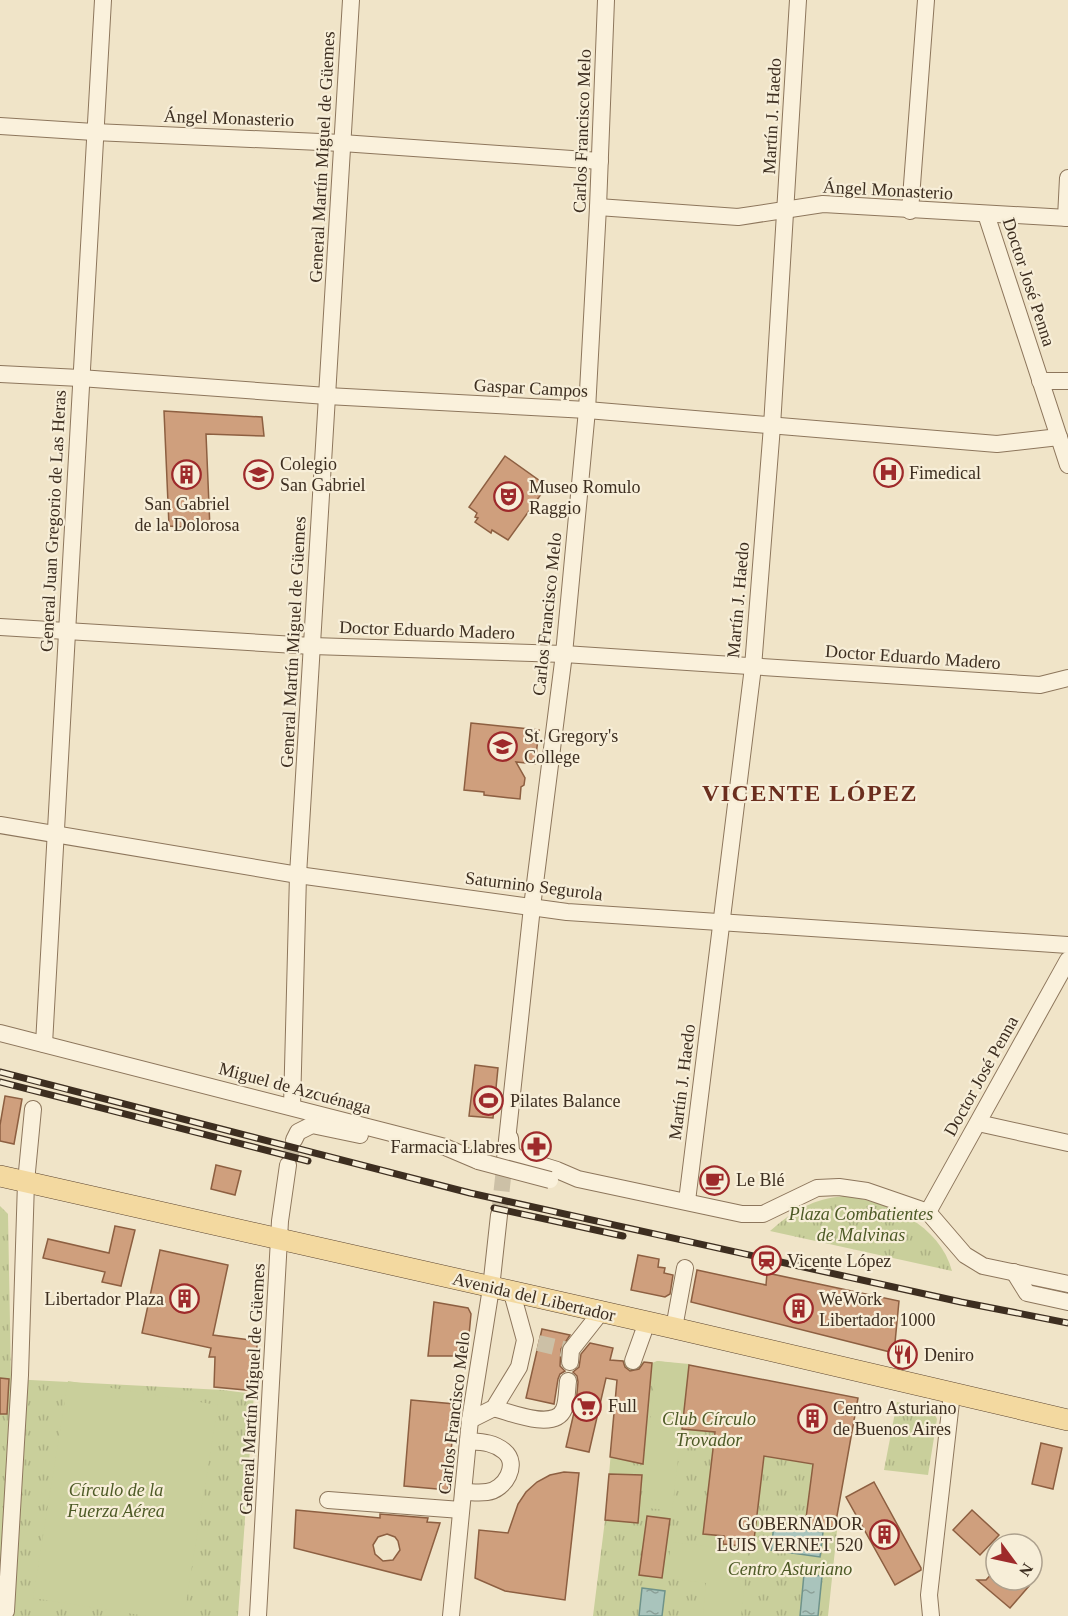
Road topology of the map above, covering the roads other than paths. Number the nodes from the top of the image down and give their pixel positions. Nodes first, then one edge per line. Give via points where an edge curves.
1 (103, 0) edge
2 (351, 0) edge
3 (606, 0) edge
4 (798, 0) edge
5 (926, 0) edge
6 (0, 126) edge
7 (94, 132) junction
8 (342, 142) junction
9 (600, 161) junction
10 (1068, 178) edge
11 (598, 207) junction
12 (786, 211) junction
13 (910, 211) junction
14 (986, 214) junction
15 (1067, 218) edge
16 (0, 374) edge
17 (80, 378) junction
18 (1040, 381) junction
19 (1068, 381) edge
20 (327, 396) junction
21 (586, 410) junction
22 (772, 426) junction
23 (1059, 437) junction
24 (1068, 465) edge
25 (0, 627) edge
26 (67, 631) junction
27 (312, 646) junction
28 (564, 654) junction
29 (753, 667) junction
30 (1068, 678) edge
31 (0, 825) edge
32 (56, 834) junction
33 (298, 875) junction
34 (532, 907) junction
35 (721, 922) junction
36 (1068, 945) edge
37 (1068, 960) edge
38 (0, 1033) edge
39 (44, 1044) junction
40 (292, 1107) junction
41 (33, 1109) dead end
42 (978, 1123) junction
43 (509, 1128) junction
44 (391, 1133) junction
45 (294, 1140) dead end
46 (1068, 1143) edge
47 (505, 1159) tunnel mouth
48 (288, 1165) tunnel mouth
49 (0, 1176) edge
50 (578, 1179) junction
51 (26, 1182) junction
52 (687, 1201) junction
53 (928, 1212) junction
54 (499, 1215) tunnel mouth
55 (280, 1239) junction
56 (685, 1268) dead end
57 (1014, 1272) junction
58 (1068, 1284) edge
59 (490, 1288) junction
60 (512, 1293) junction
61 (1068, 1302) edge
62 (602, 1312) junction
63 (646, 1322) junction
64 (674, 1328) junction
65 (570, 1354) dead end
66 (633, 1361) dead end
67 (568, 1381) dead end
68 (952, 1394) junction
69 (494, 1408) junction
70 (470, 1420) junction
71 (1068, 1420) edge
72 (468, 1441) junction
73 (463, 1492) junction
74 (328, 1500) dead end
75 (461, 1510) junction
76 (3, 1616) edge
77 (258, 1616) edge
78 (451, 1616) edge
79 (931, 1616) edge

1 - 7 street, General Juan Gregorio de Las Heras
2 - 8 street, General Martín Miguel de Güemes
3 - 9 street, Carlos Francisco Melo
4 - 12 street, Martín J. Haedo
5 - 13 street
6 - 7 street, Ángel Monasterio
7 - 8 street, Ángel Monasterio
7 - 17 street, General Juan Gregorio de Las Heras
8 - 9 street, Ángel Monasterio
8 - 20 street, General Martín Miguel de Güemes
9 - 11 street, Carlos Francisco Melo
10 - 15 street
11 - 12 street, Ángel Monasterio via 716,217
11 - 21 street, Carlos Francisco Melo
12 - 13 street, Ángel Monasterio via 823,204
12 - 22 street, Martín J. Haedo
13 - 14 street, Ángel Monasterio
14 - 15 street, Ángel Monasterio
14 - 18 street, Doctor José Penna
16 - 17 street, Gaspar Campos
17 - 20 street, Gaspar Campos
17 - 26 street, General Juan Gregorio de Las Heras
18 - 19 street
18 - 23 street, Doctor José Penna
20 - 21 street, Gaspar Campos
20 - 27 street, General Martín Miguel de Güemes
21 - 22 street, Gaspar Campos
21 - 28 street, Carlos Francisco Melo
22 - 23 street, Gaspar Campos via 997,444
22 - 29 street, Martín J. Haedo
23 - 24 street, Doctor José Penna
25 - 26 street, Doctor Eduardo Madero
26 - 27 street, Doctor Eduardo Madero
26 - 32 street, General Juan Gregorio de Las Heras
27 - 28 street, Doctor Eduardo Madero
27 - 33 street, General Martín Miguel de Güemes
28 - 29 street, Doctor Eduardo Madero
28 - 34 street, Carlos Francisco Melo
29 - 30 street, Doctor Eduardo Madero via 1040,684
29 - 35 street, Martín J. Haedo
31 - 32 street, Saturnino Segurola
32 - 33 street, Saturnino Segurola
32 - 39 street, General Juan Gregorio de Las Heras
33 - 34 street, Saturnino Segurola
33 - 40 street, General Martín Miguel de Güemes
34 - 35 street, Saturnino Segurola
34 - 43 street, Carlos Francisco Melo
35 - 36 street, Saturnino Segurola
35 - 52 street, Martín J. Haedo
37 - 42 street, Doctor José Penna
38 - 39 street, Miguel de Azcuénaga
39 - 40 street, Miguel de Azcuénaga
40 - 44 street, Miguel de Azcuénaga
41 - 51 street
42 - 46 street
42 - 53 street, Doctor José Penna
43 - 47 street, Carlos Francisco Melo
43 - 50 street, Miguel de Azcuénaga via 515,1157
44 - 45 street via 358,1135 312,1125 298,1132
44 - 50 street, Miguel de Azcuénaga, bridge via 550,1180
48 - 55 street, General Martín Miguel de Güemes
49 - 51 main road, Avenida del Libertador
50 - 52 street, Miguel de Azcuénaga
51 - 55 main road, Avenida del Libertador
51 - 76 street via 20,1375
52 - 53 street, Miguel de Azcuénaga via 742,1214 762,1214 817,1188 839,1187 882,1195
53 - 57 street, Miguel de Azcuénaga via 965,1254 983,1266
54 - 59 street, Carlos Francisco Melo
55 - 59 main road, Avenida del Libertador
55 - 77 street, General Martín Miguel de Güemes
56 - 64 street
57 - 58 street, Miguel de Azcuénaga
57 - 61 street via 1027,1293
59 - 60 main road, Avenida del Libertador
59 - 70 street, Carlos Francisco Melo
60 - 62 main road, Avenida del Libertador
60 - 69 street via 531,1341
62 - 63 main road, Avenida del Libertador
62 - 65 street
63 - 64 main road, Avenida del Libertador
63 - 66 street
64 - 68 main road, Avenida del Libertador
67 - 69 street via 564,1410 557,1418 546,1421
68 - 71 main road, Avenida del Libertador
68 - 79 street via 928,1594
69 - 70 street
70 - 72 street, Carlos Francisco Melo
72 - 73 street, Carlos Francisco Melo
72 - 73 street via 495,1445 505,1452 511,1467 496,1490
73 - 75 street, Carlos Francisco Melo
74 - 75 street
75 - 78 street, Carlos Francisco Melo

